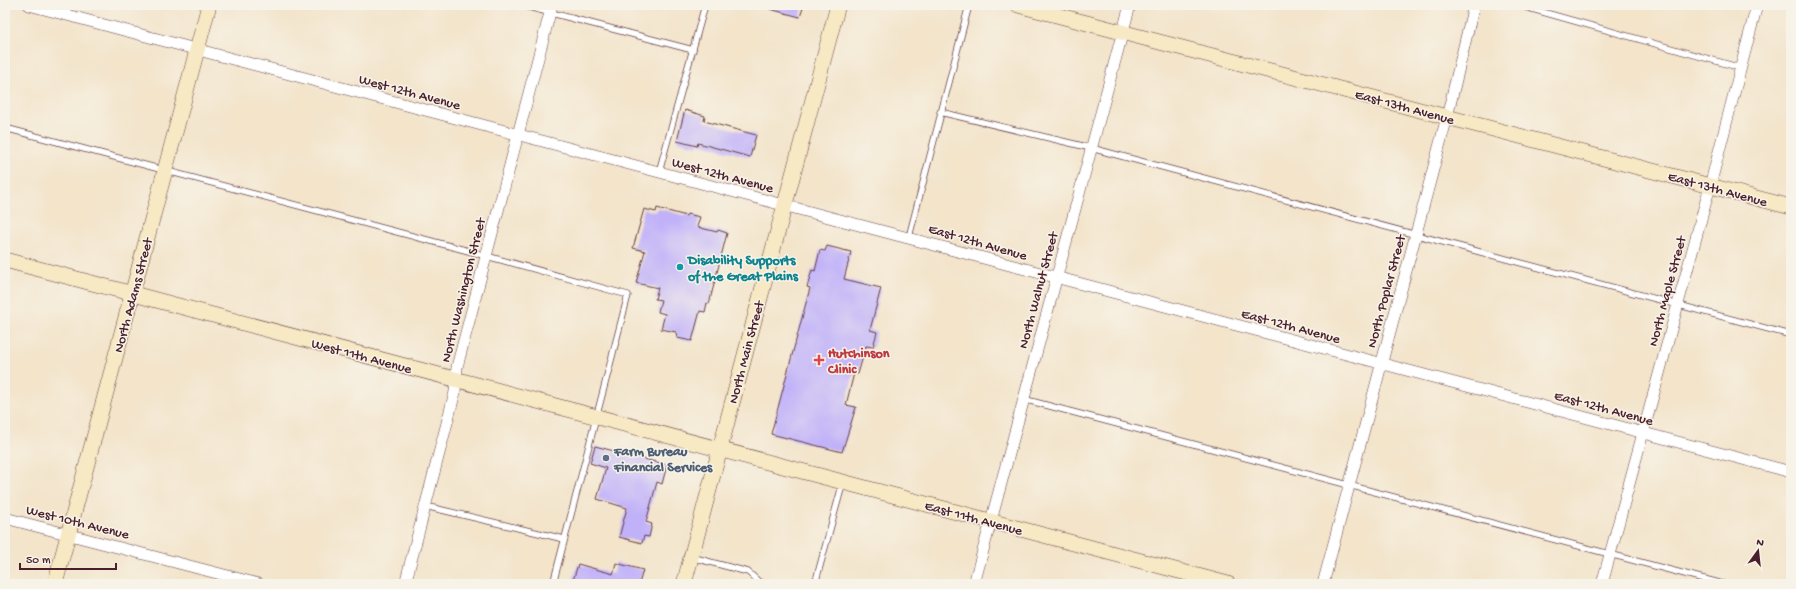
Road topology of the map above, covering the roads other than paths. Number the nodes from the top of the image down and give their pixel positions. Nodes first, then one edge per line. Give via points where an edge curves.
1 (29, 5) edge
2 (209, 5) edge
3 (521, 5) edge
4 (705, 5) edge
5 (838, 5) edge
6 (970, 5) edge
7 (1018, 5) edge
8 (1130, 5) edge
9 (1474, 5) edge
10 (1518, 5) edge
11 (1757, 5) edge
12 (551, 9) edge
13 (1123, 32) junction
14 (197, 49) junction
15 (693, 50) junction
16 (1740, 68) junction
17 (940, 112) junction
18 (1446, 117) junction
19 (5, 128) edge
20 (518, 134) junction
21 (1091, 148) junction
22 (165, 170) junction
23 (659, 172) junction
24 (1710, 186) junction
25 (784, 205) junction
26 (1791, 208) edge
27 (1415, 235) junction
28 (908, 237) junction
29 (485, 256) junction
30 (5, 260) edge
31 (1055, 278) junction
32 (133, 294) junction
33 (1678, 305) junction
34 (1791, 335) edge
35 (1381, 364) junction
36 (457, 380) junction
37 (1023, 399) junction
38 (595, 417) junction
39 (1643, 433) junction
40 (719, 449) junction
41 (1791, 472) edge
42 (843, 482) junction
43 (1350, 486) junction
44 (425, 506) junction
45 (5, 518) edge
46 (991, 522) junction
47 (68, 534) junction
48 (564, 539) junction
49 (1610, 554) junction
50 (691, 557) junction
51 (55, 584) edge
52 (259, 584) edge
53 (405, 584) edge
54 (553, 584) edge
55 (684, 584) edge
56 (765, 584) edge
57 (815, 584) edge
58 (974, 584) edge
59 (1228, 584) edge
60 (1322, 584) edge
61 (1602, 584) edge
62 (1723, 584) edge

1 - 14 street, West 12th Avenue
2 - 14 street, North Adams Street
3 - 12 lane
4 - 15 lane
5 - 25 street, North Main Street
6 - 17 lane
7 - 13 street, East 13th Avenue
8 - 13 street, North Walnut Street
9 - 18 street, North Poplar Street
10 - 16 lane
11 - 16 street, North Maple Street
12 - 15 lane
12 - 20 street, North Washington Street
13 - 18 street, East 13th Avenue
13 - 21 street, North Walnut Street
14 - 20 street, West 12th Avenue
14 - 22 street, North Adams Street
15 - 23 lane
16 - 24 street, North Maple Street
17 - 21 lane
17 - 28 lane
18 - 24 street, East 13th Avenue
18 - 27 street, North Poplar Street
19 - 22 lane
20 - 23 street, West 12th Avenue
20 - 29 street, North Washington Street
21 - 27 lane
21 - 31 street, North Walnut Street
22 - 29 lane
22 - 32 street, North Adams Street
23 - 25 street, West 12th Avenue
24 - 26 street, East 13th Avenue
24 - 33 street, North Maple Street
25 - 28 street, East 12th Avenue
25 - 40 street, North Main Street
27 - 33 lane
27 - 35 street, North Poplar Street
28 - 31 street, East 12th Avenue
29 - 36 street, North Washington Street via 457,367
29 - 38 lane via 628,295
30 - 32 street, West 11th Avenue
31 - 35 street, East 12th Avenue
31 - 37 street, North Walnut Street
32 - 36 street, West 11th Avenue
32 - 47 street, North Adams Street
33 - 34 lane
33 - 39 street, North Maple Street
35 - 39 street, East 12th Avenue
35 - 43 street, North Poplar Street
36 - 38 street, West 11th Avenue
36 - 44 street, North Washington Street
37 - 43 lane
37 - 46 street, North Walnut Street
38 - 40 street, West 11th Avenue
38 - 48 lane
39 - 41 street, East 12th Avenue
39 - 49 street, North Maple Street
40 - 42 street, East 11th Avenue
40 - 50 street, North Main Street
42 - 46 street, East 11th Avenue
42 - 57 lane
43 - 49 lane
43 - 60 street, North Poplar Street
44 - 48 lane
44 - 53 street, North Washington Street
45 - 47 street, West 10th Avenue
46 - 58 street, North Walnut Street
46 - 59 street, East 11th Avenue
47 - 51 street, North Adams Street
47 - 52 street, West 10th Avenue
48 - 54 lane
49 - 61 street, North Maple Street
49 - 62 lane
50 - 55 street, North Main Street
50 - 56 lane via 748,572

